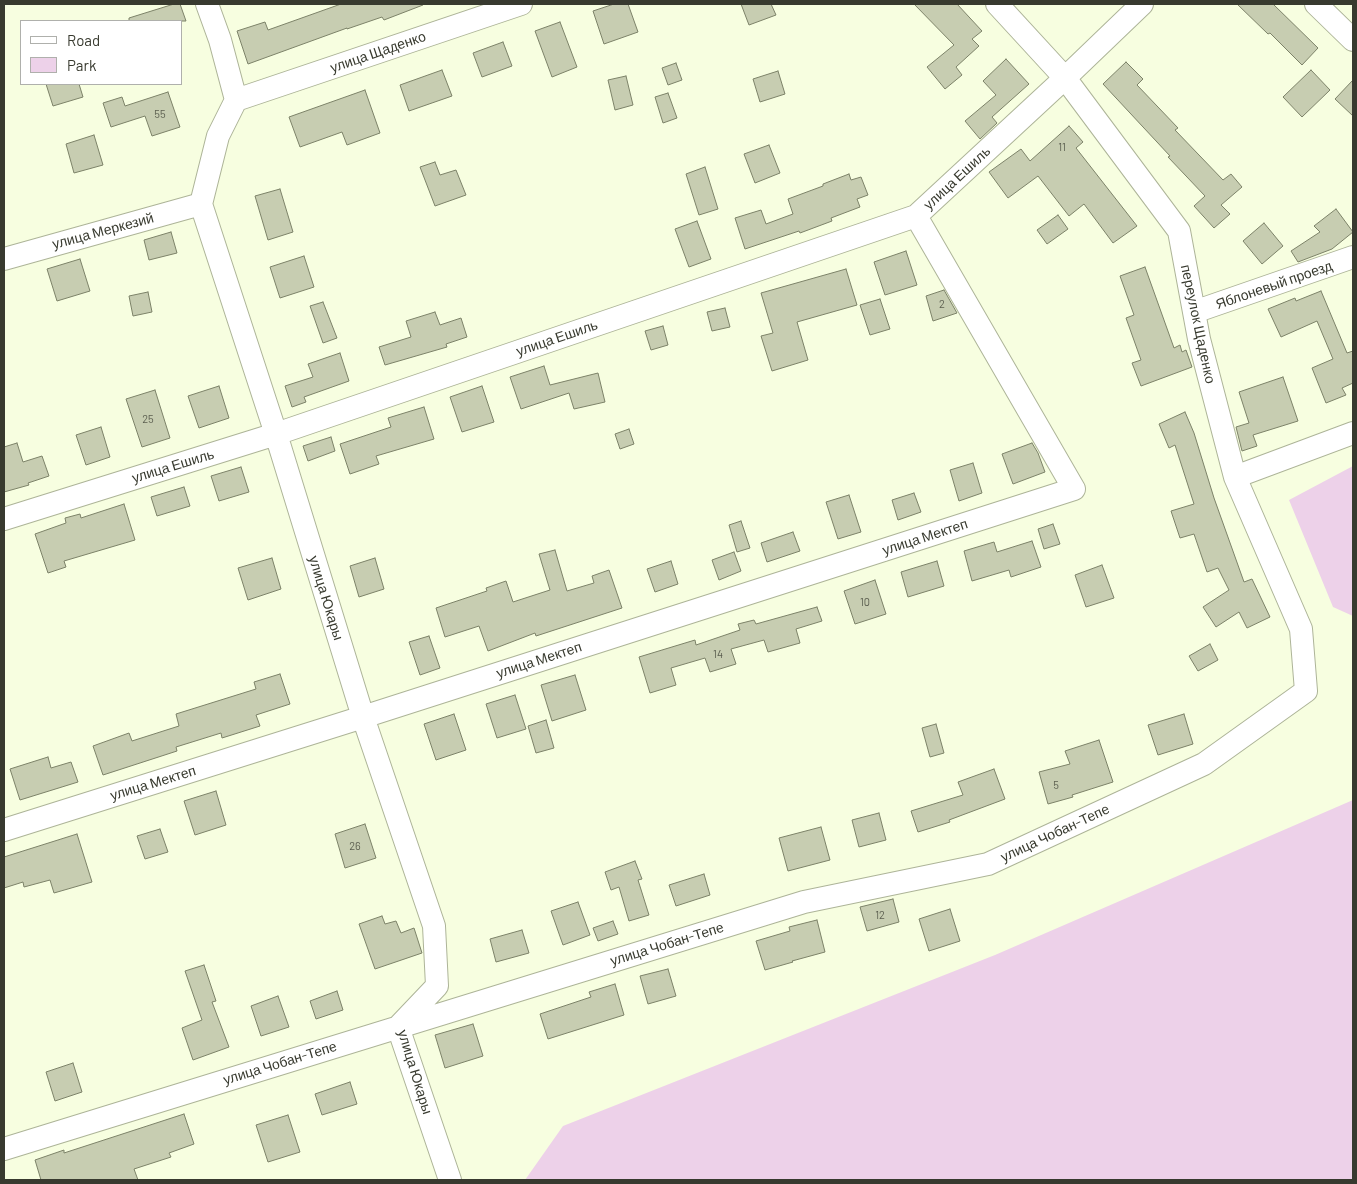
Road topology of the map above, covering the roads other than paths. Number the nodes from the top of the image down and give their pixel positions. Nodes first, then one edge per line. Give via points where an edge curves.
1 (207, 4) edge
2 (521, 4) edge
3 (997, 4) edge
4 (1142, 4) edge
5 (1316, 4) edge
6 (1353, 40) edge
7 (1065, 78) junction
8 (236, 100) junction
9 (201, 204) junction
10 (916, 216) junction
11 (1353, 257) edge
12 (4, 258) edge
13 (1194, 312) junction
14 (276, 434) junction
15 (1353, 434) edge
16 (1235, 477) junction
17 (4, 519) edge
18 (1306, 692) joint
19 (363, 717) junction
20 (4, 830) edge
21 (398, 1027) junction
22 (4, 1149) edge
23 (450, 1180) edge

1 - 8 street
2 - 8 street, улица Щаденко
3 - 7 street, переулок Щаденко
4 - 7 street, улица Ешиль
5 - 6 street
7 - 10 street, улица Ешиль
7 - 13 street, переулок Щаденко via 1179,232
8 - 9 street via 218,136
9 - 12 street, улица Меркезий
9 - 14 street, улица Юкары
10 - 14 street, улица Ешиль
10 - 19 street, улица Мектеп via 1074,489
11 - 13 street, Яблоневый проезд
13 - 16 street, переулок Щаденко
14 - 17 street, улица Ешиль
14 - 19 street, улица Юкары
15 - 16 street
16 - 18 street, переулок Щаденко via 1301,629
18 - 21 street, улица Чобан-Тепе via 1204,764 988,864 804,902
19 - 20 street, улица Мектеп
19 - 21 street, улица Юкары via 434,926 436,986
21 - 22 street, улица Чобан-Тепе
21 - 23 street, улица Юкары

